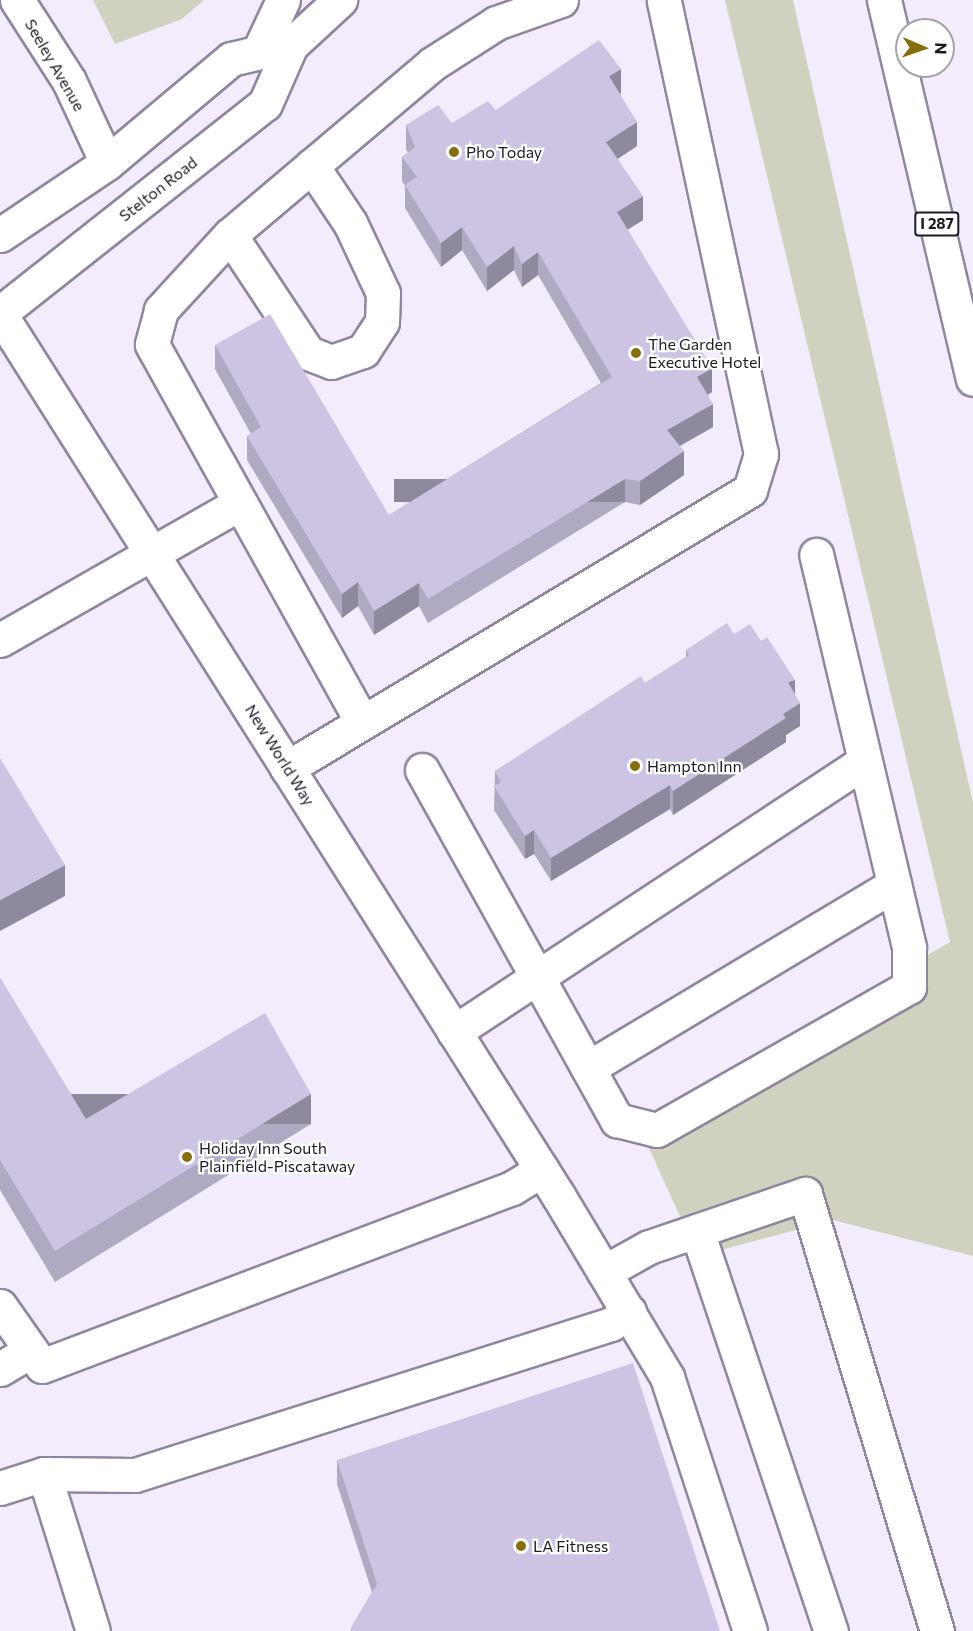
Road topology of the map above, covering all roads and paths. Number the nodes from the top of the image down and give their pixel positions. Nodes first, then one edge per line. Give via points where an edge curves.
1 (17, 0) edge
2 (283, 0) edge
3 (340, 0) edge
4 (561, 0) edge
5 (664, 0) edge
6 (884, 0) edge
7 (291, 45) junction
8 (259, 51) junction
9 (107, 163) junction
10 (312, 166) junction
11 (0, 235) edge
12 (230, 235) junction
13 (0, 313) edge
14 (973, 379) edge
15 (240, 503) junction
16 (152, 554) junction
17 (816, 555) dead end
18 (0, 640) edge
19 (361, 720) junction
20 (864, 761) junction
21 (287, 768) junction
22 (422, 770) dead end
23 (894, 885) junction
24 (537, 975) junction
25 (454, 1032) junction
26 (588, 1068) junction
27 (550, 1183) junction
28 (697, 1231) junction
29 (604, 1272) junction
30 (0, 1306) edge
31 (629, 1312) junction
32 (27, 1352) junction
33 (0, 1369) edge
34 (44, 1474) junction
35 (0, 1488) edge
36 (93, 1631) edge
37 (750, 1631) edge
38 (831, 1631) edge
39 (937, 1631) edge

1 - 9 main road, Seeley Avenue via 69,81
2 - 8 main road
3 - 7 main road, Stelton Road
4 - 10 main road via 496,23 432,64
5 - 19 main road via 761,454 750,490
6 - 14 main road, I 287
7 - 8 main road
7 - 13 main road, Stelton Road via 265,104
8 - 9 main road via 231,59
9 - 11 main road
10 - 12 main road
10 - 12 main road via 350,223 383,293 382,322 363,351 331,362 308,353
12 - 15 main road via 161,310 152,344
13 - 16 main road, New World Way
15 - 16 main road
15 - 19 main road
16 - 18 main road
16 - 21 main road, New World Way
17 - 20 main road
19 - 21 main road
20 - 23 main road
20 - 24 main road
21 - 25 main road, New World Way
22 - 24 main road
23 - 26 main road
23 - 26 main road via 909,947 909,987 657,1130 617,1120
24 - 25 main road
24 - 26 main road
25 - 27 main road, New World Way
27 - 29 main road, New World Way
27 - 32 main road via 512,1188 42,1366
28 - 29 main road
28 - 38 main road
28 - 39 main road via 805,1194
29 - 31 main road, New World Way
30 - 32 main road
31 - 34 main road via 600,1328 135,1475
31 - 37 main road, New World Way via 667,1377
32 - 33 main road
34 - 35 main road
34 - 36 main road

